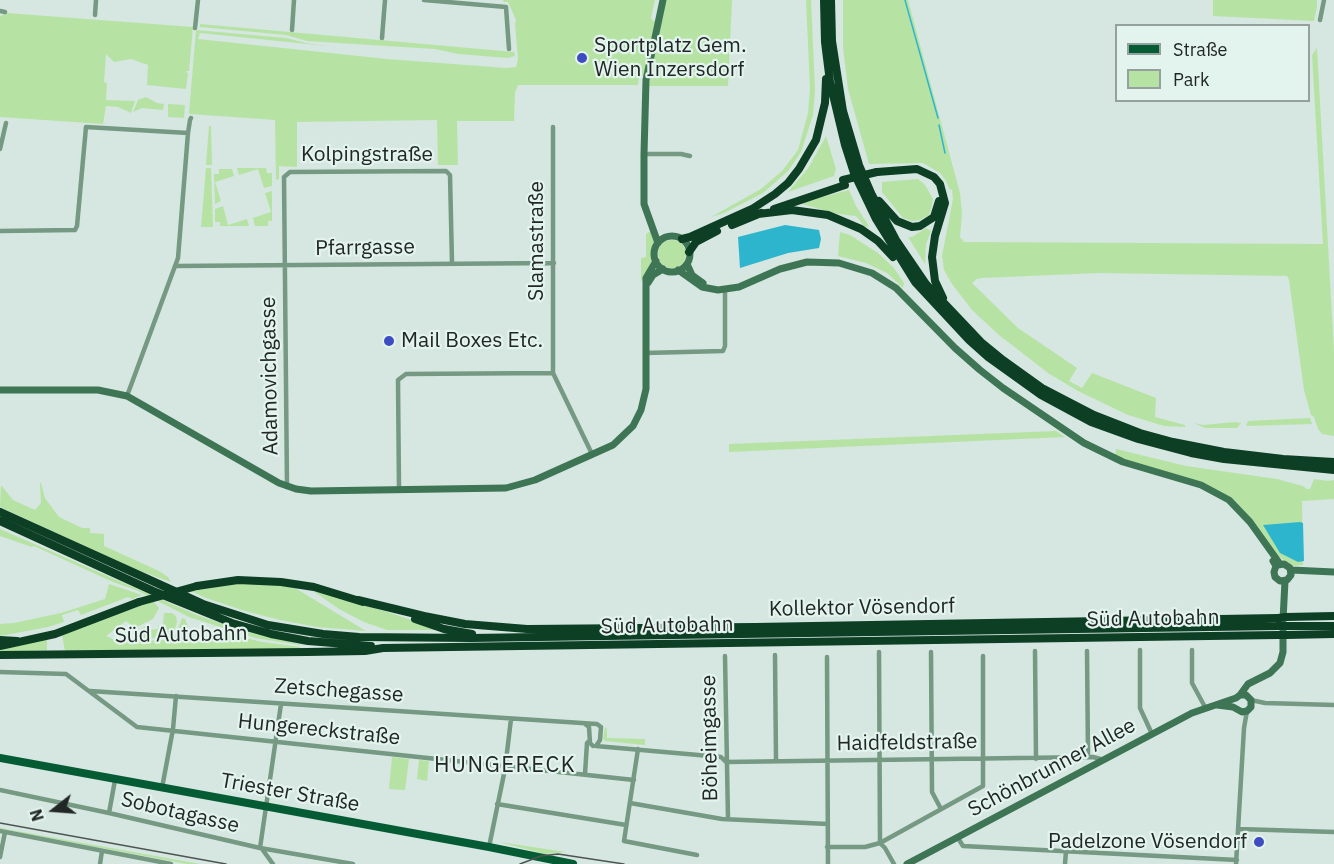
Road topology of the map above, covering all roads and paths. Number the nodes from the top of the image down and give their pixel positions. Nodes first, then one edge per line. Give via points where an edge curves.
1 (96, 0) edge
2 (198, 0) edge
3 (294, 0) edge
4 (385, 0) edge
5 (424, 0) edge
6 (663, 0) edge
7 (824, 0) edge
8 (831, 0) edge
9 (1324, 0) edge
10 (95, 15) dead end
11 (1320, 20) dead end
12 (195, 28) dead end
13 (292, 30) dead end
14 (382, 38) dead end
15 (509, 49) dead end
16 (827, 63) junction
17 (192, 118) dead end
18 (6, 123) dead end
19 (553, 127) dead end
20 (188, 133) junction
21 (0, 149) edge
22 (644, 154) junction
23 (690, 156) dead end
24 (878, 175) junction
25 (844, 182) junction
26 (867, 184) junction
27 (758, 214) junction
28 (738, 216) junction
29 (651, 223) junction
30 (0, 231) edge
31 (666, 237) junction
32 (681, 239) junction
33 (658, 243) junction
34 (690, 252) junction
35 (656, 261) junction
36 (452, 263) junction
37 (554, 263) junction
38 (687, 264) junction
39 (286, 265) junction
40 (176, 266) junction
41 (663, 269) junction
42 (678, 270) junction
43 (915, 282) junction
44 (645, 288) junction
45 (710, 288) junction
46 (725, 290) junction
47 (959, 320) junction
48 (645, 353) junction
49 (554, 373) junction
50 (0, 390) edge
51 (127, 396) junction
52 (592, 454) junction
53 (1334, 462) edge
54 (1334, 470) edge
55 (287, 487) junction
56 (399, 490) junction
57 (0, 512) edge
58 (0, 521) edge
59 (0, 527) edge
60 (62, 550) junction
61 (1278, 565) junction
62 (1291, 572) junction
63 (1334, 572) edge
64 (1282, 581) junction
65 (358, 600) junction
66 (1334, 616) edge
67 (1282, 626) junction
68 (1334, 626) edge
69 (1334, 634) edge
70 (508, 638) junction
71 (0, 640) edge
72 (26, 642) junction
73 (0, 646) edge
74 (383, 648) junction
75 (1140, 650) dead end
76 (1192, 650) dead end
77 (1035, 651) dead end
78 (1087, 651) dead end
79 (879, 652) dead end
80 (931, 652) dead end
81 (0, 655) edge
82 (775, 655) dead end
83 (724, 656) dead end
84 (983, 656) dead end
85 (827, 657) dead end
86 (0, 672) edge
87 (90, 691) junction
88 (176, 696) junction
89 (1244, 703) junction
90 (281, 704) junction
91 (1334, 705) edge
92 (1205, 707) junction
93 (511, 719) junction
94 (585, 724) junction
95 (172, 731) junction
96 (1152, 734) junction
97 (600, 740) junction
98 (277, 742) junction
99 (593, 744) junction
100 (609, 747) junction
101 (638, 749) junction
102 (984, 758) junction
103 (1087, 758) junction
104 (0, 759) edge
105 (880, 759) junction
106 (1036, 759) junction
107 (776, 760) junction
108 (828, 760) junction
109 (932, 760) junction
110 (1104, 760) junction
111 (726, 762) junction
112 (505, 766) junction
113 (1090, 767) junction
114 (585, 774) junction
115 (115, 780) junction
116 (634, 780) junction
117 (162, 788) junction
118 (0, 790) edge
119 (630, 803) junction
120 (497, 804) junction
121 (266, 807) junction
122 (941, 809) junction
123 (109, 813) junction
124 (728, 819) junction
125 (828, 824) junction
126 (626, 825) junction
127 (1239, 829) junction
128 (2, 832) edge
129 (1334, 832) edge
130 (958, 838) junction
131 (880, 843) junction
132 (489, 847) junction
133 (827, 847) junction
134 (260, 848) junction
135 (102, 851) junction
136 (1066, 851) junction
137 (697, 855) dead end
138 (0, 857) edge
139 (1178, 857) junction
140 (1237, 862) edge
141 (100, 864) edge
142 (171, 864) edge
143 (273, 864) edge
144 (353, 864) edge
145 (573, 864) edge
146 (828, 864) edge
147 (894, 864) edge
148 (907, 864) edge
149 (1065, 864) edge
150 (1178, 864) edge

1 - 10 street
2 - 12 street
3 - 13 street
4 - 14 street
5 - 15 street via 506,7
6 - 22 main road via 646,80
7 - 16 highway
8 - 26 highway via 837,80 852,143
9 - 11 street
16 - 28 highway via 822,123 808,155 788,183
16 - 43 highway via 836,113 854,173 876,219
17 - 20 street
18 - 21 street
19 - 37 street, Slamastraße
20 - 30 street via 86,127 75,230
20 - 40 street
22 - 23 street
22 - 29 main road via 644,204
24 - 25 highway, bridge
24 - 26 highway via 917,175 930,181 940,202 934,217 920,226 904,226 889,214
24 - 47 highway via 917,170 940,184 945,203 934,236 933,268 940,292
25 - 27 highway
25 - 28 highway
26 - 47 highway via 909,260
27 - 34 highway via 694,243
27 - 43 highway via 810,211 845,221 878,241
28 - 32 highway
29 - 31 main road
29 - 33 main road
31 - 32 main road
31 - 33 main road
32 - 34 main road
33 - 35 main road
34 - 38 main road
35 - 41 main road
35 - 44 main road
36 - 37 street, Pfarrgasse
36 - 39 street, Pfarrgasse
36 - 39 street, Kolpingstraße via 450,175 446,171 290,172 284,177
37 - 49 street, Slamastraße
38 - 42 main road
38 - 45 main road via 692,275
39 - 40 street, Pfarrgasse
39 - 55 street, Adamovichgasse
40 - 51 street
41 - 42 main road
41 - 44 main road via 651,277
42 - 45 main road via 695,284
43 - 54 highway via 988,357 1041,395 1091,422 1138,440 1191,453
44 - 48 main road
45 - 46 main road
46 - 48 street via 725,346 721,352
46 - 61 main road via 807,262 839,263 872,273 896,288 980,370 1084,443 1106,455 1217,493 1241,511
47 - 53 highway via 1003,360 1042,388 1114,423 1208,449
48 - 52 main road via 644,400 638,419 612,445
49 - 52 street, Slamastraße
49 - 56 street via 406,374 398,380
50 - 51 main road via 98,390
51 - 55 main road
52 - 56 main road via 535,480 506,488
55 - 56 main road via 305,491
57 - 70 highway via 192,600 268,625 350,637
58 - 60 highway
59 - 60 highway
60 - 74 highway via 231,623 308,641
61 - 62 main road via 1286,565
61 - 64 main road via 1274,574
62 - 63 main road
62 - 64 main road
64 - 89 main road via 1282,657 1275,669 1251,688
65 - 67 highway, Kollektor Vösendorf via 465,624 527,629
65 - 70 highway via 444,629
65 - 72 highway, Süd Autobahn, bridge via 314,587 238,580 139,602
66 - 67 highway, Kollektor Vösendorf
67 - 68 highway, Süd Autobahn
67 - 69 highway, Süd Autobahn
67 - 70 highway, Süd Autobahn
67 - 74 highway, Süd Autobahn
71 - 72 highway
72 - 73 highway, Süd Autobahn
74 - 81 highway, Süd Autobahn via 330,652
75 - 96 street via 1140,708
76 - 92 street via 1192,683
77 - 106 street
78 - 103 street
79 - 105 street
80 - 109 street
82 - 107 street
83 - 111 street, Böheimgasse
84 - 102 street
85 - 108 street
86 - 87 street, Hungereckstraße via 66,674
87 - 88 street, Zetschegasse
87 - 95 street, Hungereckstraße via 137,727
88 - 90 street, Zetschegasse
88 - 95 street
89 - 91 street
89 - 92 main road, Schönbrunner Allee
89 - 127 street
90 - 93 street, Zetschegasse
90 - 98 street
92 - 96 main road, Schönbrunner Allee
93 - 94 street, Zetschegasse
93 - 112 street
94 - 97 street via 599,724
94 - 99 street
95 - 98 street, Hungereckstraße
95 - 117 street
96 - 110 main road, Schönbrunner Allee
97 - 99 street
97 - 100 street
98 - 112 street, Hungereckstraße
98 - 121 street
99 - 100 street, Haidfeldstraße
99 - 114 street via 587,743
100 - 101 street, Haidfeldstraße
101 - 111 street, Haidfeldstraße via 721,758
101 - 116 street
102 - 106 street, Haidfeldstraße
102 - 109 street, Haidfeldstraße
102 - 122 street via 983,786
103 - 106 street, Haidfeldstraße
103 - 110 street, Haidfeldstraße
103 - 113 street
104 - 115 main road, Triester Straße
105 - 108 street, Haidfeldstraße
105 - 109 street, Haidfeldstraße
105 - 131 street
107 - 108 street, Haidfeldstraße
107 - 111 street, Haidfeldstraße
108 - 125 street
109 - 122 street via 932,792
110 - 113 main road, Schönbrunner Allee
111 - 124 street, Böheimgasse
112 - 114 street, Hungereckstraße
112 - 120 street
113 - 130 main road, Schönbrunner Allee
114 - 116 street, Hungereckstraße
115 - 117 main road, Triester Straße
115 - 123 street
116 - 119 street
117 - 121 main road, Triester Straße
118 - 123 street, Sobotagasse
119 - 124 street
119 - 126 street
120 - 126 street
120 - 132 street
121 - 132 main road, Triester Straße
121 - 134 street
122 - 131 street
123 - 134 street, Sobotagasse
124 - 125 street
125 - 133 street
126 - 137 street via 624,842
127 - 129 street
127 - 140 street
128 - 135 street
128 - 138 street
130 - 136 street via 963,846
130 - 148 main road, Schönbrunner Allee
131 - 133 street
131 - 147 street
132 - 145 main road, Triester Straße
133 - 146 street
134 - 143 street
134 - 144 street, Sobotagasse
135 - 141 street
135 - 142 street
136 - 139 street
136 - 149 street
139 - 140 street
139 - 150 street

